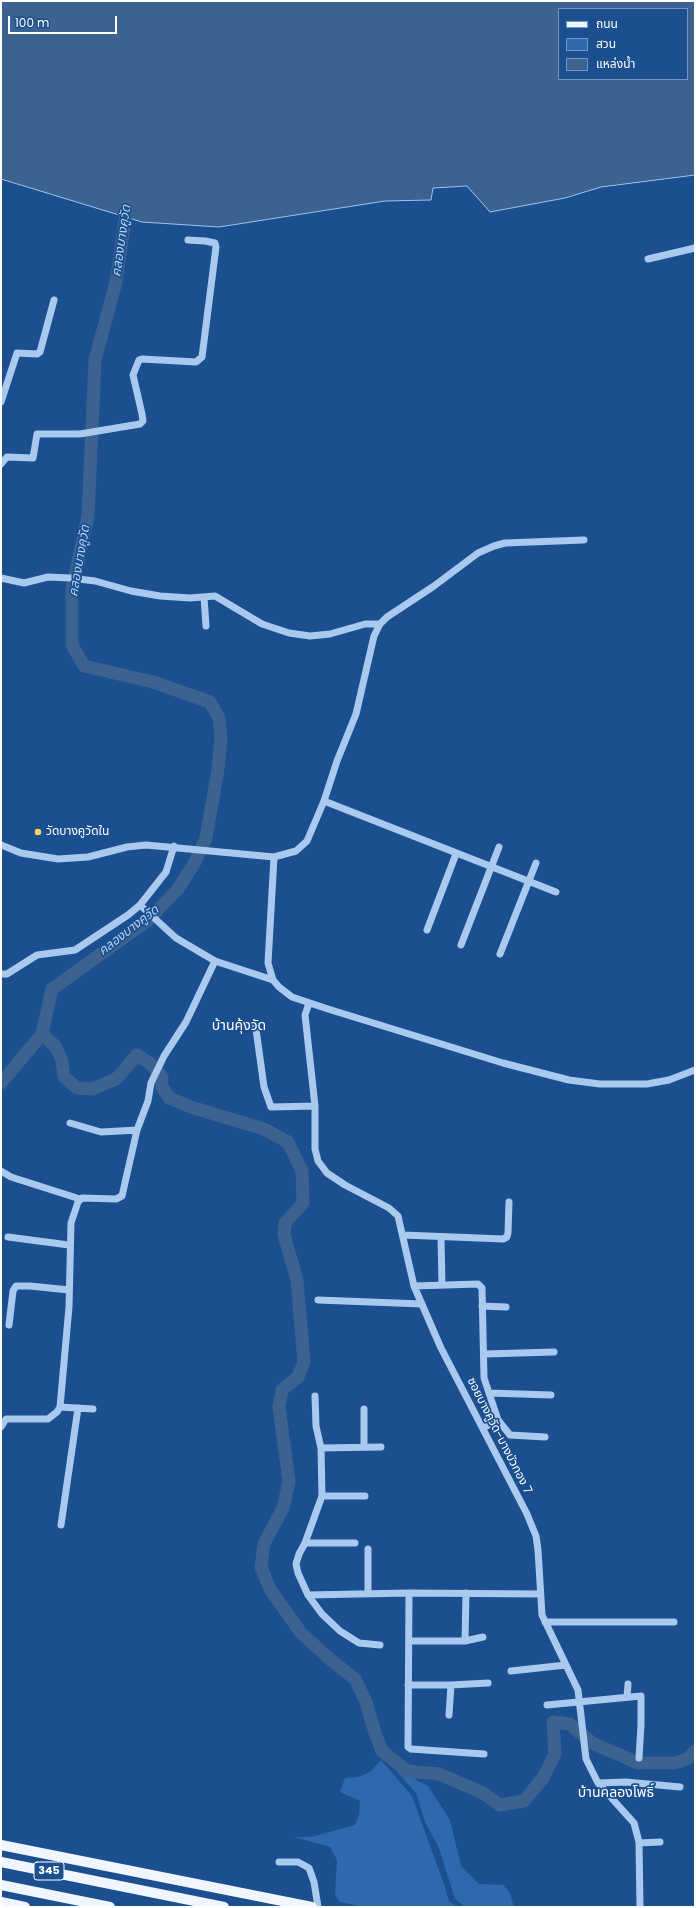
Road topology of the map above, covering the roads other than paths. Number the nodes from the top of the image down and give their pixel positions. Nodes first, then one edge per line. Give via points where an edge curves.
1 (188, 240) dead end
2 (695, 248) edge
3 (648, 259) dead end
4 (54, 300) dead end
5 (1, 402) edge
6 (1, 464) edge
7 (584, 540) dead end
8 (1, 578) edge
9 (204, 598) junction
10 (380, 624) junction
11 (206, 626) dead end
12 (324, 801) junction
13 (1, 845) edge
14 (174, 846) junction
15 (499, 847) dead end
16 (456, 854) junction
17 (274, 857) junction
18 (536, 863) dead end
19 (491, 867) junction
20 (528, 882) junction
21 (556, 892) dead end
22 (142, 907) junction
23 (426, 930) dead end
24 (461, 945) dead end
25 (500, 954) dead end
26 (215, 961) junction
27 (1, 974) edge
28 (273, 980) junction
29 (309, 1003) junction
30 (255, 1022) dead end
31 (695, 1070) edge
32 (315, 1106) junction
33 (70, 1123) dead end
34 (137, 1130) junction
35 (1, 1171) edge
36 (80, 1199) junction
37 (509, 1202) dead end
38 (403, 1235) junction
39 (8, 1237) dead end
40 (441, 1237) junction
41 (69, 1245) junction
42 (442, 1285) junction
43 (414, 1286) junction
44 (70, 1290) junction
45 (318, 1300) dead end
46 (422, 1304) junction
47 (482, 1306) junction
48 (506, 1307) dead end
49 (9, 1325) dead end
50 (554, 1352) dead end
51 (485, 1354) junction
52 (489, 1393) junction
53 (551, 1395) dead end
54 (315, 1396) dead end
55 (60, 1407) junction
56 (78, 1408) junction
57 (94, 1409) dead end
58 (364, 1409) dead end
59 (498, 1420) junction
60 (1, 1427) edge
61 (483, 1428) junction
62 (545, 1437) dead end
63 (364, 1446) junction
64 (381, 1446) dead end
65 (321, 1448) junction
66 (322, 1496) junction
67 (365, 1496) dead end
68 (61, 1525) dead end
69 (305, 1543) junction
70 (355, 1543) dead end
71 (368, 1549) dead end
72 (409, 1593) junction
73 (466, 1593) junction
74 (368, 1594) junction
75 (540, 1594) junction
76 (308, 1595) junction
77 (545, 1622) junction
78 (674, 1622) dead end
79 (483, 1637) dead end
80 (409, 1641) junction
81 (465, 1641) junction
82 (380, 1645) dead end
83 (566, 1665) junction
84 (511, 1671) dead end
85 (488, 1683) dead end
86 (628, 1684) dead end
87 (408, 1685) junction
88 (451, 1685) junction
89 (627, 1697) junction
90 (579, 1702) junction
91 (547, 1705) dead end
92 (449, 1715) dead end
93 (484, 1754) dead end
94 (639, 1758) dead end
95 (598, 1783) junction
96 (680, 1787) dead end
97 (660, 1842) dead end
98 (639, 1843) junction
99 (1, 1845) edge
100 (1, 1862) edge
101 (279, 1862) dead end
102 (1, 1885) edge
103 (1, 1902) edge
104 (25, 1907) edge
105 (110, 1907) edge
106 (224, 1907) edge
107 (312, 1907) edge
108 (318, 1907) edge
109 (640, 1907) edge

1 - 6 street via 215,243 216,247 204,353 196,362 139,360 133,375 142,422 80,434 37,434 33,458 7,457
2 - 3 street
4 - 5 street via 40,352 17,353
7 - 10 street via 505,543 494,546 478,553
8 - 9 street via 24,583 48,577 70,578 160,596
9 - 10 street via 215,596 262,624 289,633 310,636 330,634 365,624
9 - 11 street
10 - 12 street via 374,636 359,708
12 - 16 street
12 - 17 street via 308,841 296,851
13 - 14 street via 21,853 58,858 88,857 146,845
14 - 17 street
14 - 22 street via 166,872
15 - 19 street
16 - 19 street
16 - 23 street
17 - 28 street via 268,951
18 - 20 street
19 - 20 street
19 - 24 street
20 - 21 street
20 - 25 street
22 - 26 street via 176,938
22 - 27 street via 75,950 37,955 7,974
26 - 28 street
26 - 34 street via 186,1022 164,1056 153,1079
28 - 29 street via 292,997
29 - 31 street via 510,1065 569,1080 600,1084 647,1084 669,1080
29 - 32 street, ซอยบางคูวัด-บางบัวทอง 7 via 305,1015
30 - 32 street via 264,1088 271,1107
32 - 38 street, ซอยบางคูวัด-บางบัวทอง 7 via 315,1149 318,1161 327,1173 345,1185 389,1208 398,1216
33 - 34 street via 101,1132
34 - 36 street via 122,1196 116,1199
35 - 36 street via 11,1177
36 - 41 street via 71,1224
37 - 40 street via 507,1237
38 - 40 street
38 - 43 street, ซอยบางคูวัด-บางบัวทอง 7
39 - 41 street
40 - 42 street
41 - 44 street
42 - 43 street
42 - 47 street via 478,1284 482,1288
43 - 46 street, ซอยบางคูวัด-บางบัวทอง 7
44 - 49 street via 16,1286 12,1291
44 - 55 street
45 - 46 street
46 - 61 street, ซอยบางคูวัด-บางบัวทอง 7 via 441,1348
47 - 48 street
47 - 51 street
50 - 51 street
51 - 52 street via 484,1378
52 - 53 street
52 - 59 street
54 - 65 street via 316,1426
55 - 56 street
55 - 60 street via 48,1419 6,1419
56 - 57 street
56 - 68 street
58 - 63 street
59 - 61 street
59 - 62 street via 510,1435
61 - 75 street, ซอยบางคูวัด-บางบัวทอง 7 via 536,1536
63 - 64 street
63 - 65 street
65 - 66 street
66 - 67 street
66 - 69 street
69 - 70 street
69 - 76 street via 296,1564
71 - 74 street
72 - 73 street
72 - 74 street
72 - 80 street
73 - 75 street
73 - 81 street
74 - 76 street
75 - 77 street, ซอยบางคูวัด-บางบัวทอง 7
76 - 82 street via 322,1614 351,1639 359,1643
77 - 78 street
77 - 83 street, ซอยบางคูวัด-บางบัวทอง 7
79 - 81 street
80 - 81 street
80 - 87 street
83 - 84 street
83 - 90 street, ซอยบางคูวัด-บางบัวทอง 7 via 578,1690
85 - 88 street
86 - 89 street
87 - 88 street
87 - 93 street via 408,1748
88 - 92 street
89 - 90 street
89 - 94 street via 638,1695 642,1698
90 - 91 street
90 - 95 street, ซอยบางคูวัด-บางบัวทอง 7 via 586,1759
95 - 96 street via 626,1782
95 - 98 street, ซอยบางคูวัด-บางบัวทอง 7 via 634,1823
97 - 98 street
98 - 109 street, ซอยบางคูวัด-บางบัวทอง 7
99 - 107 main road
100 - 106 main road, 345
101 - 108 street via 298,1862 309,1868
102 - 105 main road, 345
103 - 104 main road

